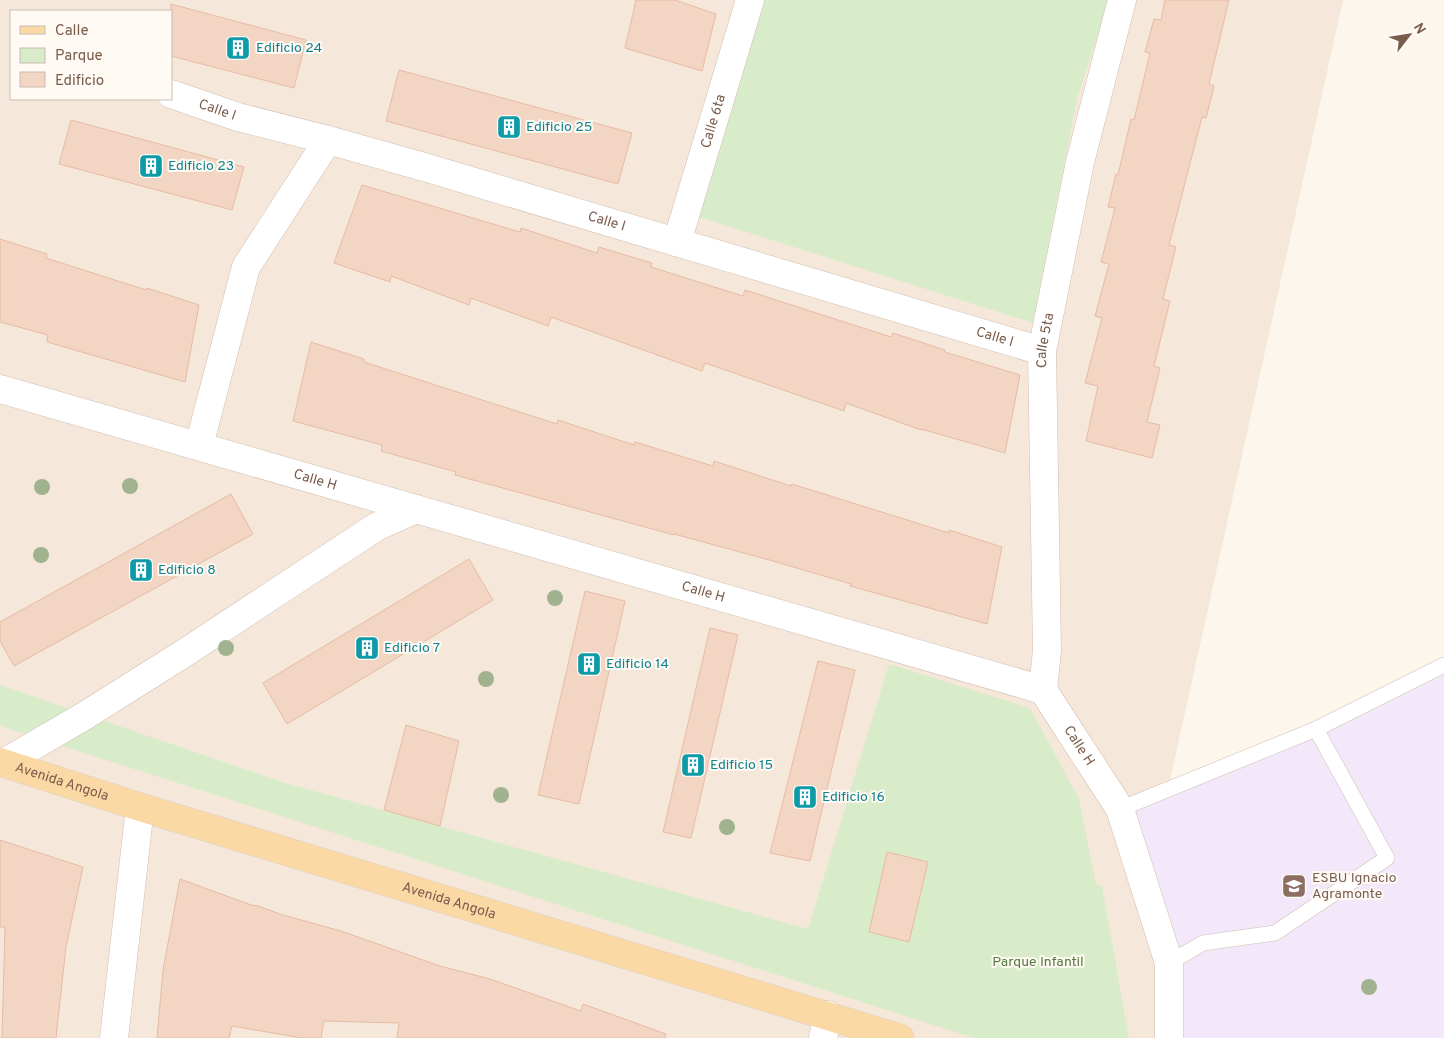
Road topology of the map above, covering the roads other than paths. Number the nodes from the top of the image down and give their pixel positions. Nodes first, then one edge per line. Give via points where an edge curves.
1 (750, 0) edge
2 (1122, 0) edge
3 (172, 94) edge
4 (328, 140) junction
5 (676, 242) junction
6 (1042, 351) junction
7 (0, 388) edge
8 (198, 446) junction
9 (416, 509) junction
10 (1444, 665) edge
11 (1043, 690) junction
12 (1316, 729) junction
13 (2, 763) edge
14 (140, 806) junction
15 (1120, 808) junction
16 (1169, 963) junction
17 (825, 1027) edge
18 (114, 1038) edge
19 (900, 1038) edge
20 (1169, 1038) edge

1 - 5 street, Calle 6ta
2 - 6 street, Calle 5ta via 1080,162
3 - 4 street, Calle I via 238,117
4 - 5 street, Calle I
4 - 8 street via 246,268
5 - 6 street, Calle I
6 - 11 street, Calle 5ta via 1047,650
7 - 8 street, Calle H
8 - 9 street, Calle H
9 - 11 street, Calle H
9 - 13 street via 376,527 86,715
10 - 12 lane
11 - 15 street, Calle H
12 - 15 lane
12 - 16 lane via 1387,858 1275,933 1203,943
13 - 14 main road, Avenida Angola
14 - 17 main road, Avenida Angola
14 - 18 street
15 - 16 street, Calle H
16 - 20 street, Calle H
17 - 19 main road, Avenida Angola

